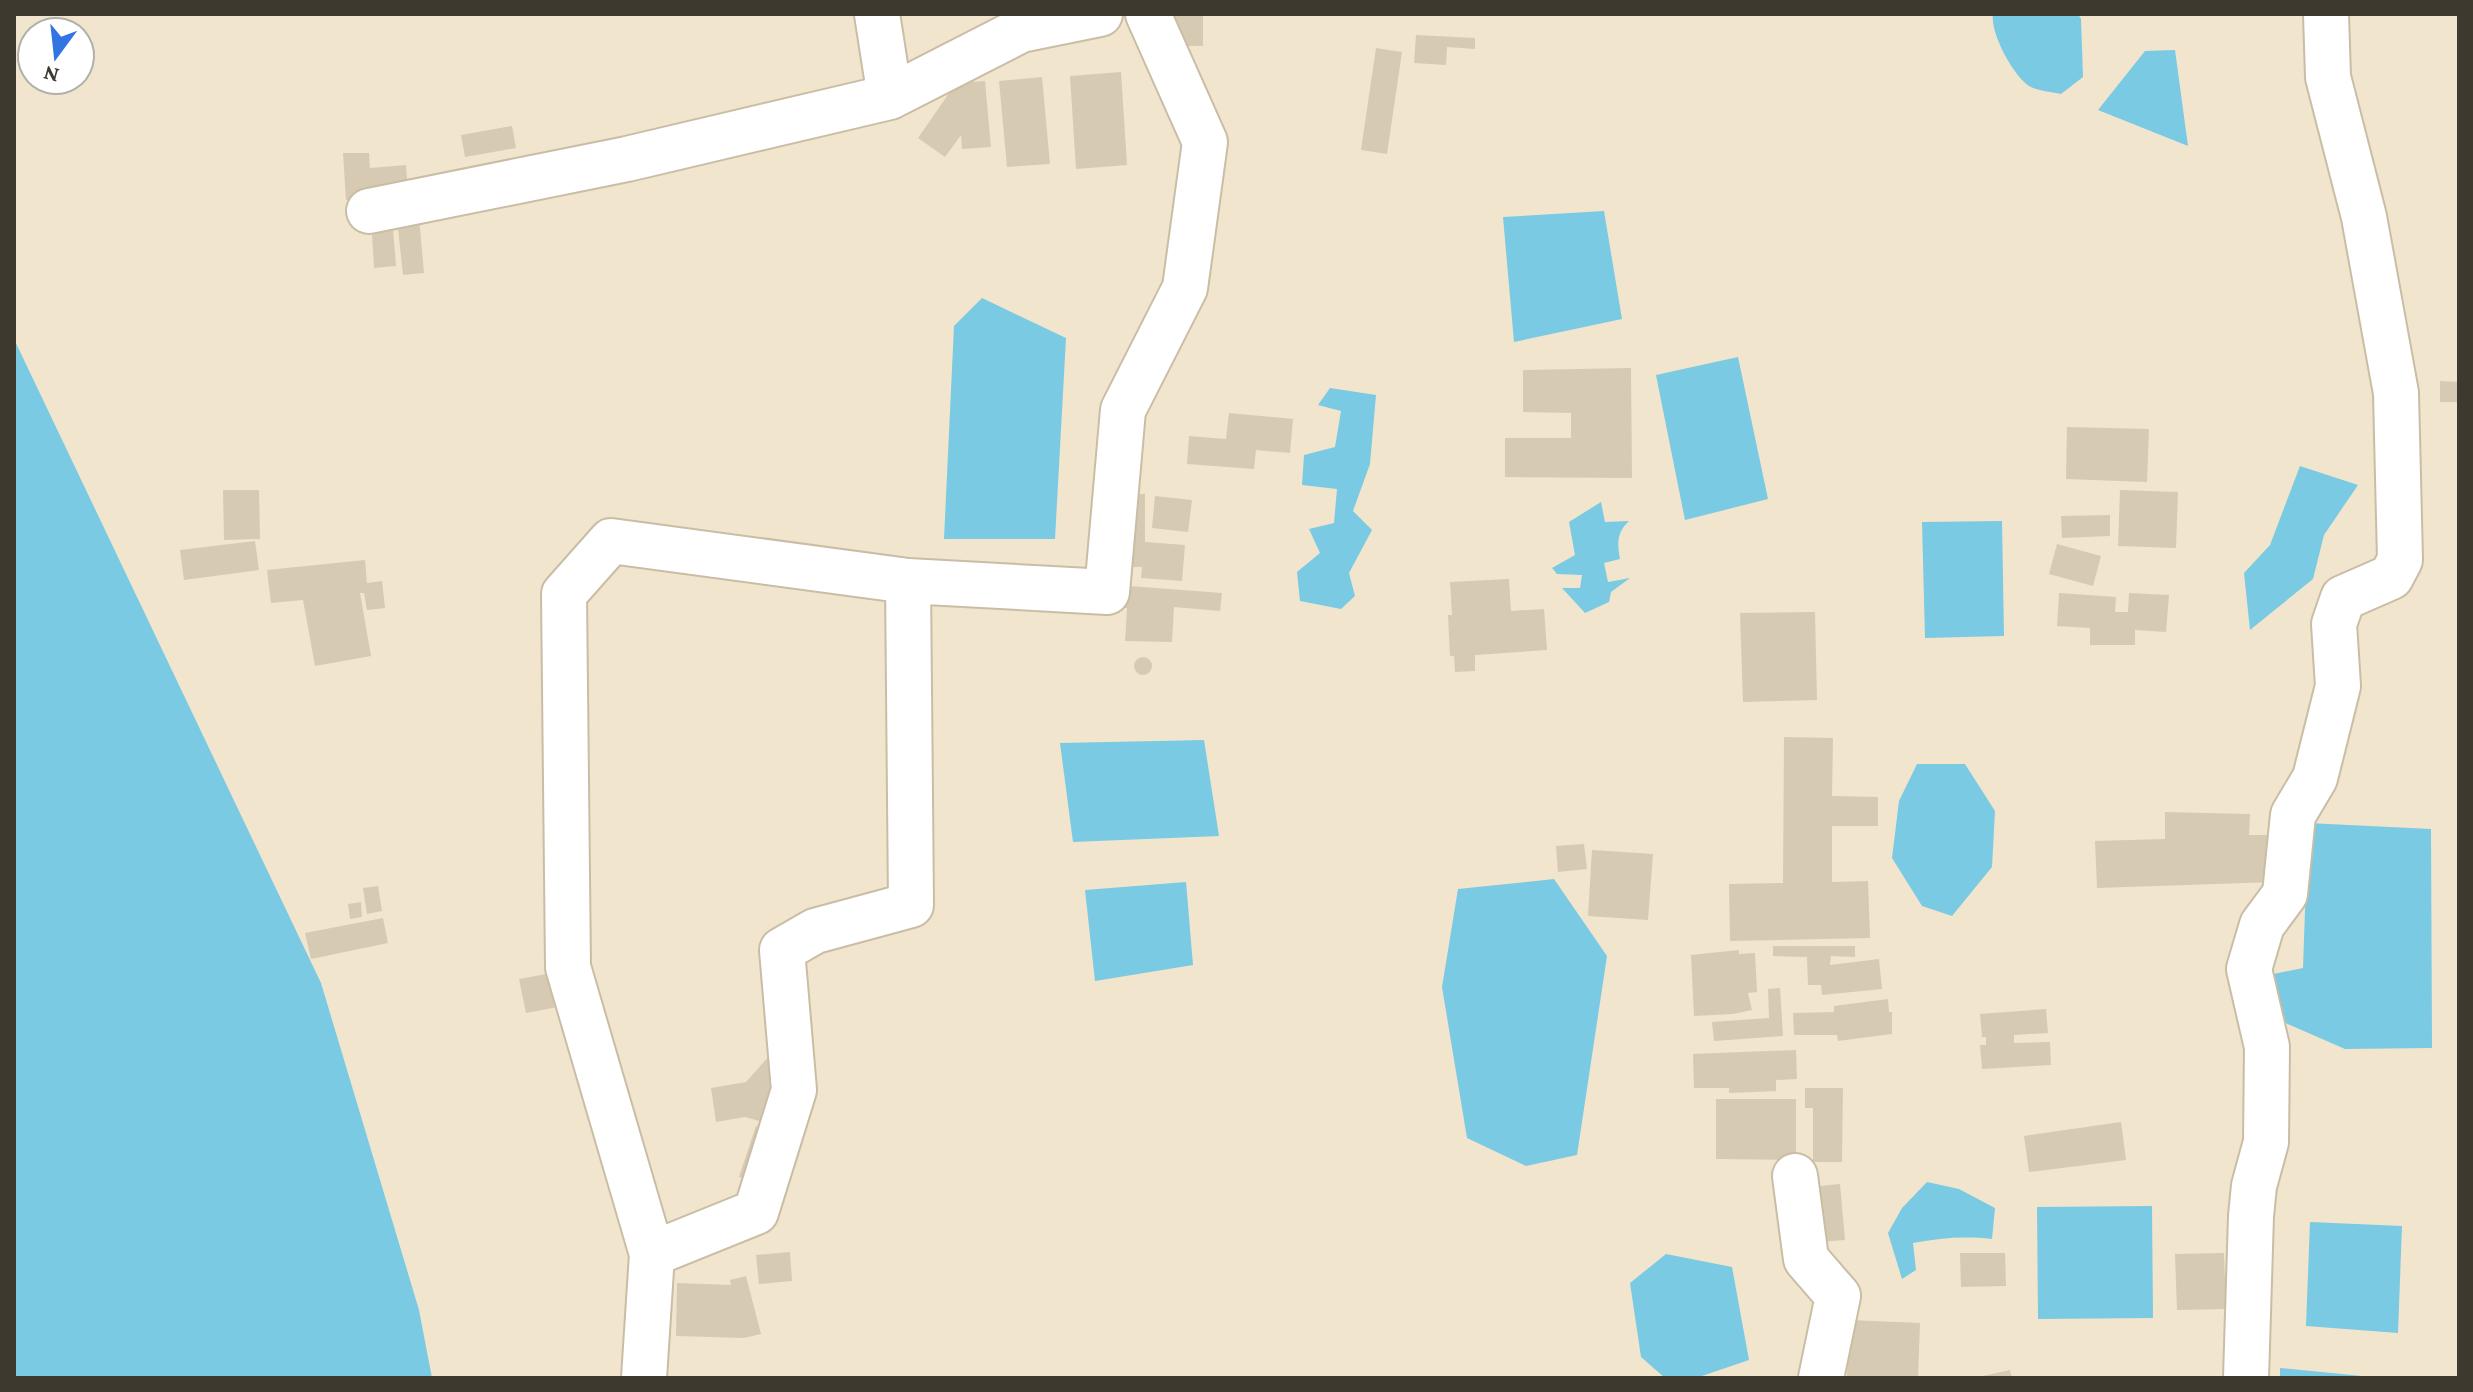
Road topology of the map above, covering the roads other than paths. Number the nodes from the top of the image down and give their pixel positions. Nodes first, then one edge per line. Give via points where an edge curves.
1 (877, 14) edge
2 (1100, 14) edge
3 (1148, 14) edge
4 (2326, 14) edge
5 (890, 97) junction
6 (369, 211) dead end
7 (908, 581) junction
8 (1795, 1176) dead end
9 (652, 1254) junction
10 (644, 1378) edge
11 (1821, 1378) edge
12 (2246, 1378) edge

1 - 5 street
2 - 5 street via 1021,30
3 - 7 street via 1205,142 1185,288 1123,410 1107,592
4 - 12 street via 2328,77 2364,217 2396,393 2400,560 2391,577 2343,598 2334,624 2338,686 2315,778 2293,815 2285,894 2262,925 2249,969 2267,1047 2266,1142 2251,1216
5 - 6 street via 627,159
7 - 9 street via 911,905 815,931 782,950 794,1090 756,1212
7 - 9 street via 611,541 564,594 568,967
8 - 11 street via 1806,1259 1838,1296
9 - 10 street

